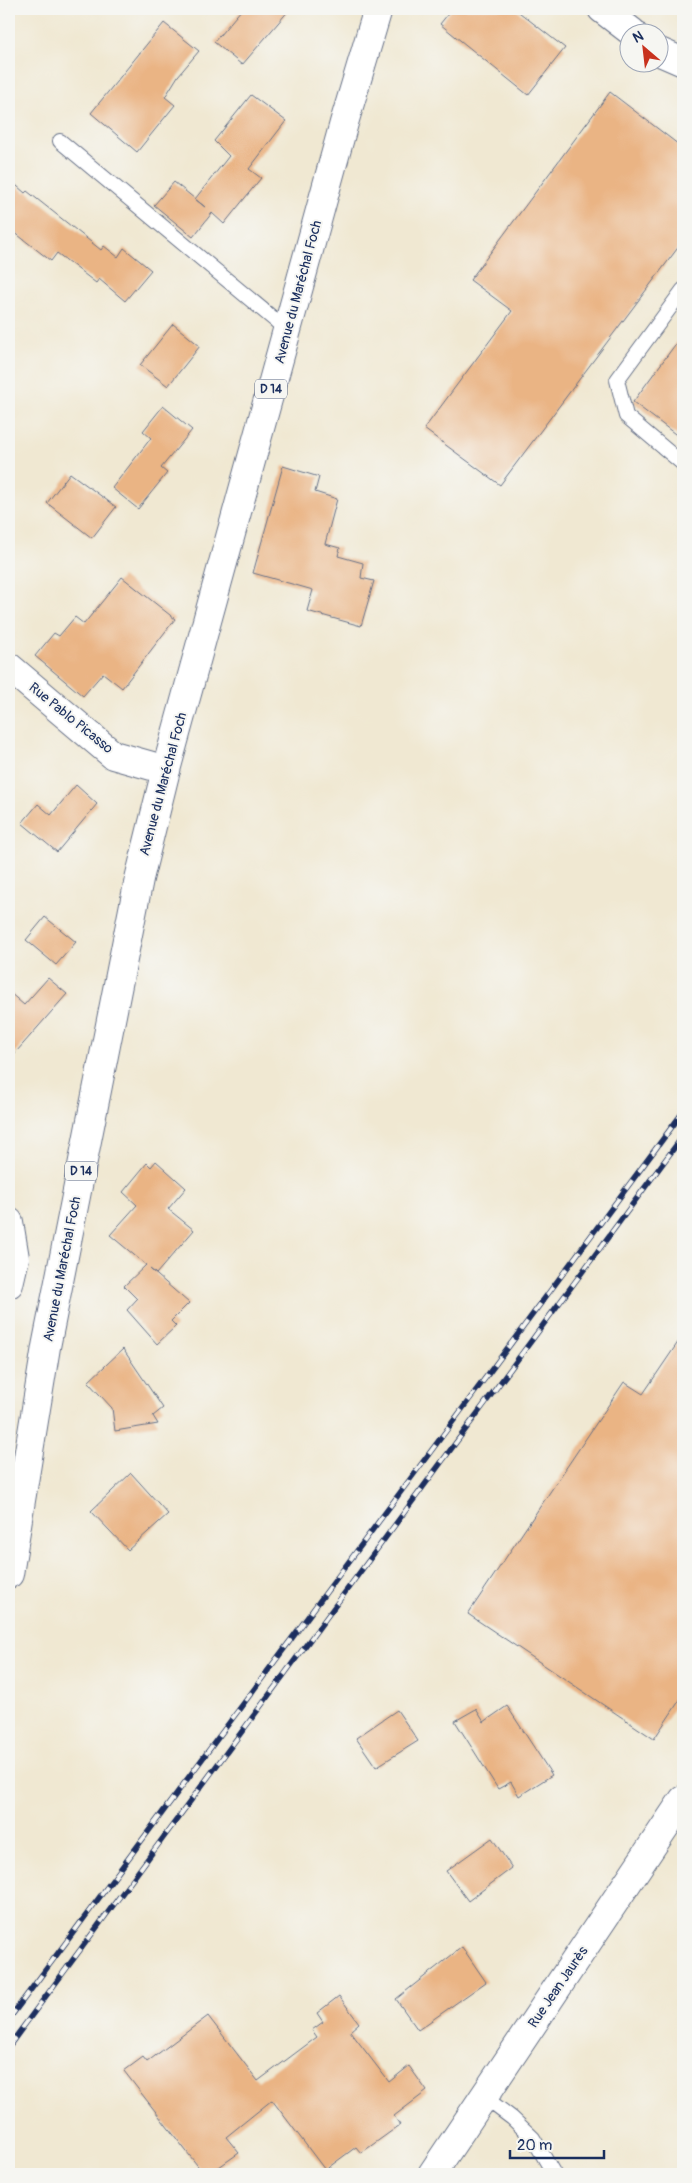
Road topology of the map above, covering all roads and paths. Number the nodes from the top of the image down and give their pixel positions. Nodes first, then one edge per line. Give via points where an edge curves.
1 (378, 9) edge
2 (602, 9) edge
3 (620, 23) edge
4 (670, 56) edge
5 (683, 62) edge
6 (60, 141) dead end
7 (683, 290) edge
8 (287, 330) junction
9 (683, 464) edge
10 (9, 667) edge
11 (166, 770) junction
12 (9, 1222) edge
13 (9, 1284) edge
14 (9, 1574) edge
15 (683, 1800) edge
16 (484, 2097) junction
17 (432, 2174) edge
18 (554, 2174) edge

1 - 8 main road, Avenue du Maréchal Foch / D 14
2 - 3 main road
4 - 5 main road
6 - 8 lane
7 - 9 lane via 617,380 626,416
8 - 11 main road, Avenue du Maréchal Foch / D 14
10 - 11 main road, Rue Pablo Picasso via 113,755
11 - 14 main road, Avenue du Maréchal Foch / D 14 via 139,879 46,1346
12 - 13 main road via 15,1258
15 - 16 main road, Rue Jean Jaurès
16 - 17 main road, Rue Jean Jaurès
16 - 18 lane via 533,2138

